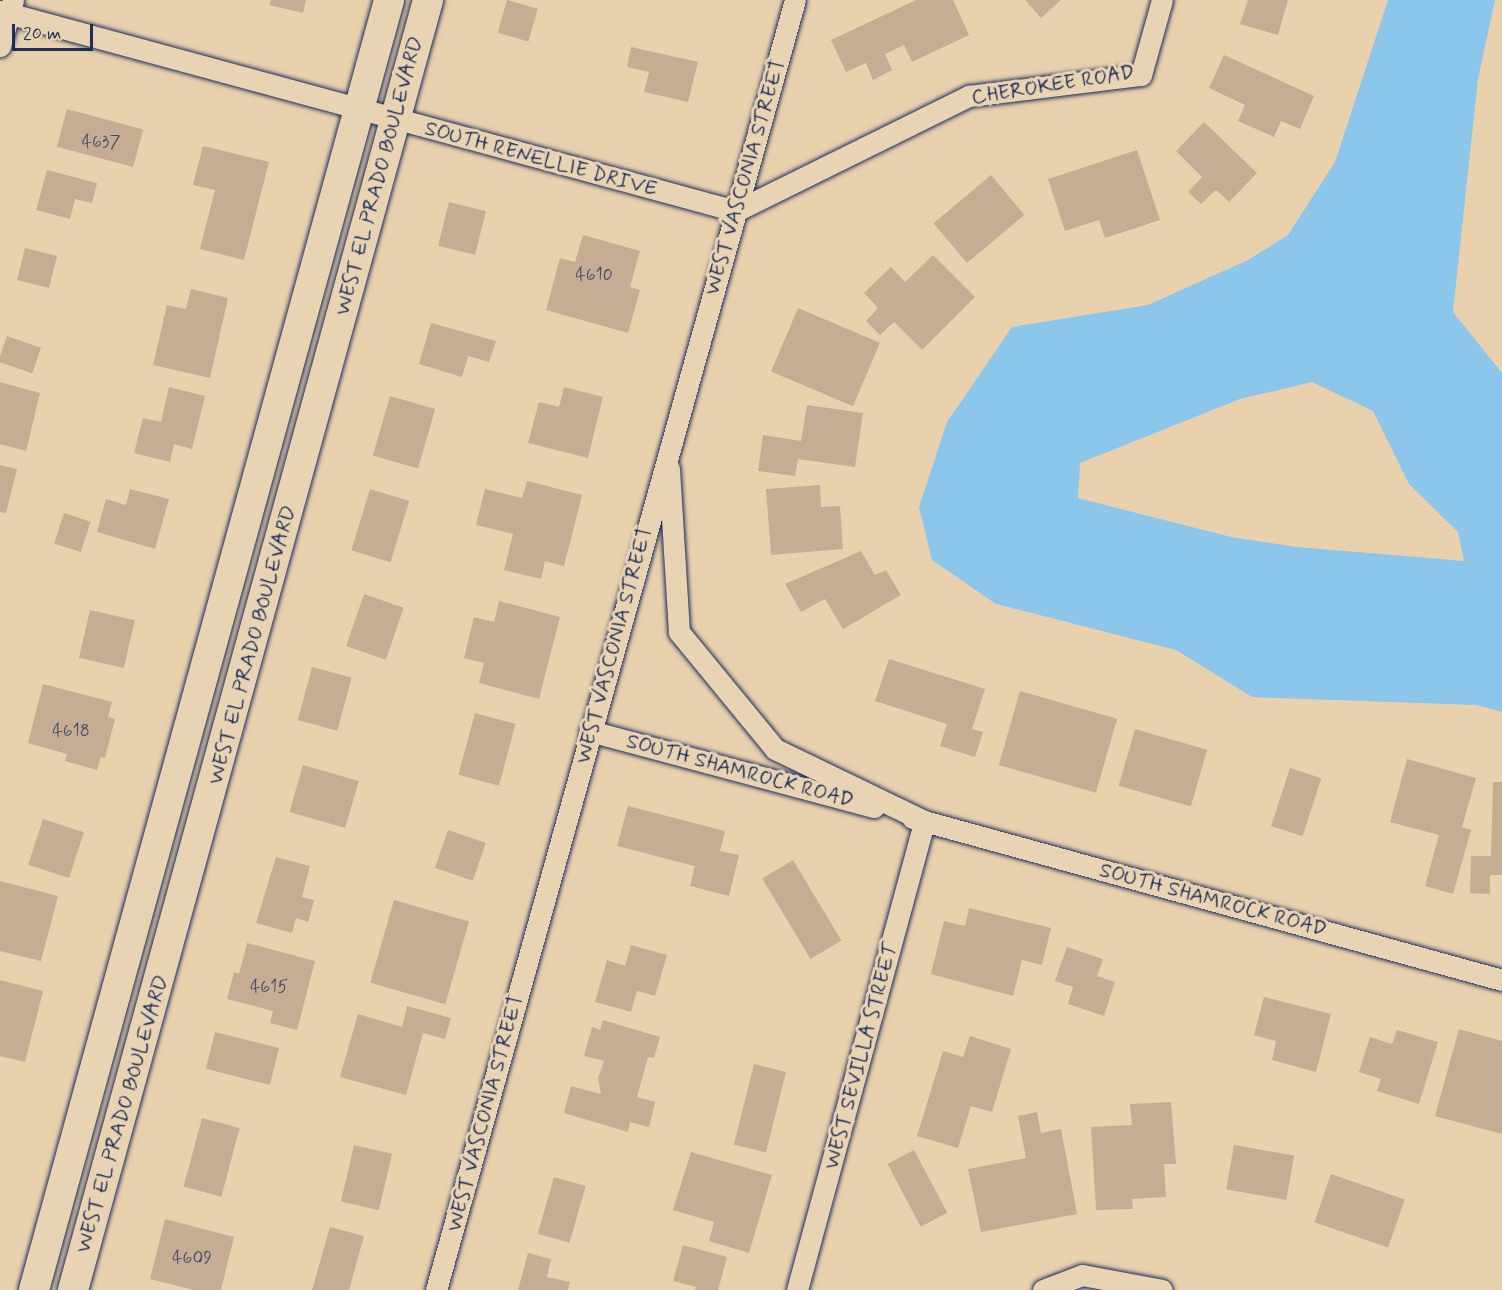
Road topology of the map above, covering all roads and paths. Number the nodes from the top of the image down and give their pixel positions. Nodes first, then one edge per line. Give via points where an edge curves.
1 (389, 0) edge
2 (428, 0) edge
3 (795, 0) edge
4 (1162, 0) edge
5 (7, 8) edge
6 (0, 46) edge
7 (357, 110) junction
8 (394, 120) junction
9 (736, 211) junction
10 (668, 450) junction
11 (213, 630) junction
12 (254, 638) junction
13 (590, 731) junction
14 (924, 821) junction
15 (1502, 980) edge
16 (84, 1116) junction
17 (120, 1125) junction
18 (34, 1290) edge
19 (73, 1290) edge
20 (436, 1290) edge
21 (797, 1290) edge
22 (1043, 1290) edge
23 (1161, 1290) edge

1 - 7 street, WEST EL PRADO BOULEVARD
2 - 8 street, WEST EL PRADO BOULEVARD
3 - 9 street, WEST VASCONIA STREET
4 - 9 street, CHEROKEE ROAD via 1141,75 969,96
5 - 6 street
5 - 7 street, SOUTH RENELLIE DRIVE
7 - 8 street, SOUTH RENELLIE DRIVE
7 - 11 street, WEST EL PRADO BOULEVARD
8 - 9 street, SOUTH RENELLIE DRIVE
8 - 12 street, WEST EL PRADO BOULEVARD
9 - 10 street, WEST VASCONIA STREET
10 - 13 street, WEST VASCONIA STREET
10 - 14 street, SOUTH SHAMROCK ROAD via 679,632 775,750
11 - 12 street
11 - 16 street, WEST EL PRADO BOULEVARD
12 - 17 street, WEST EL PRADO BOULEVARD
13 - 14 street, SOUTH SHAMROCK ROAD
13 - 20 street, WEST VASCONIA STREET
14 - 15 street, SOUTH SHAMROCK ROAD
14 - 21 street, WEST SEVILLA STREET
16 - 17 street
16 - 18 street, WEST EL PRADO BOULEVARD
17 - 19 street, WEST EL PRADO BOULEVARD
22 - 23 street via 1082,1275

